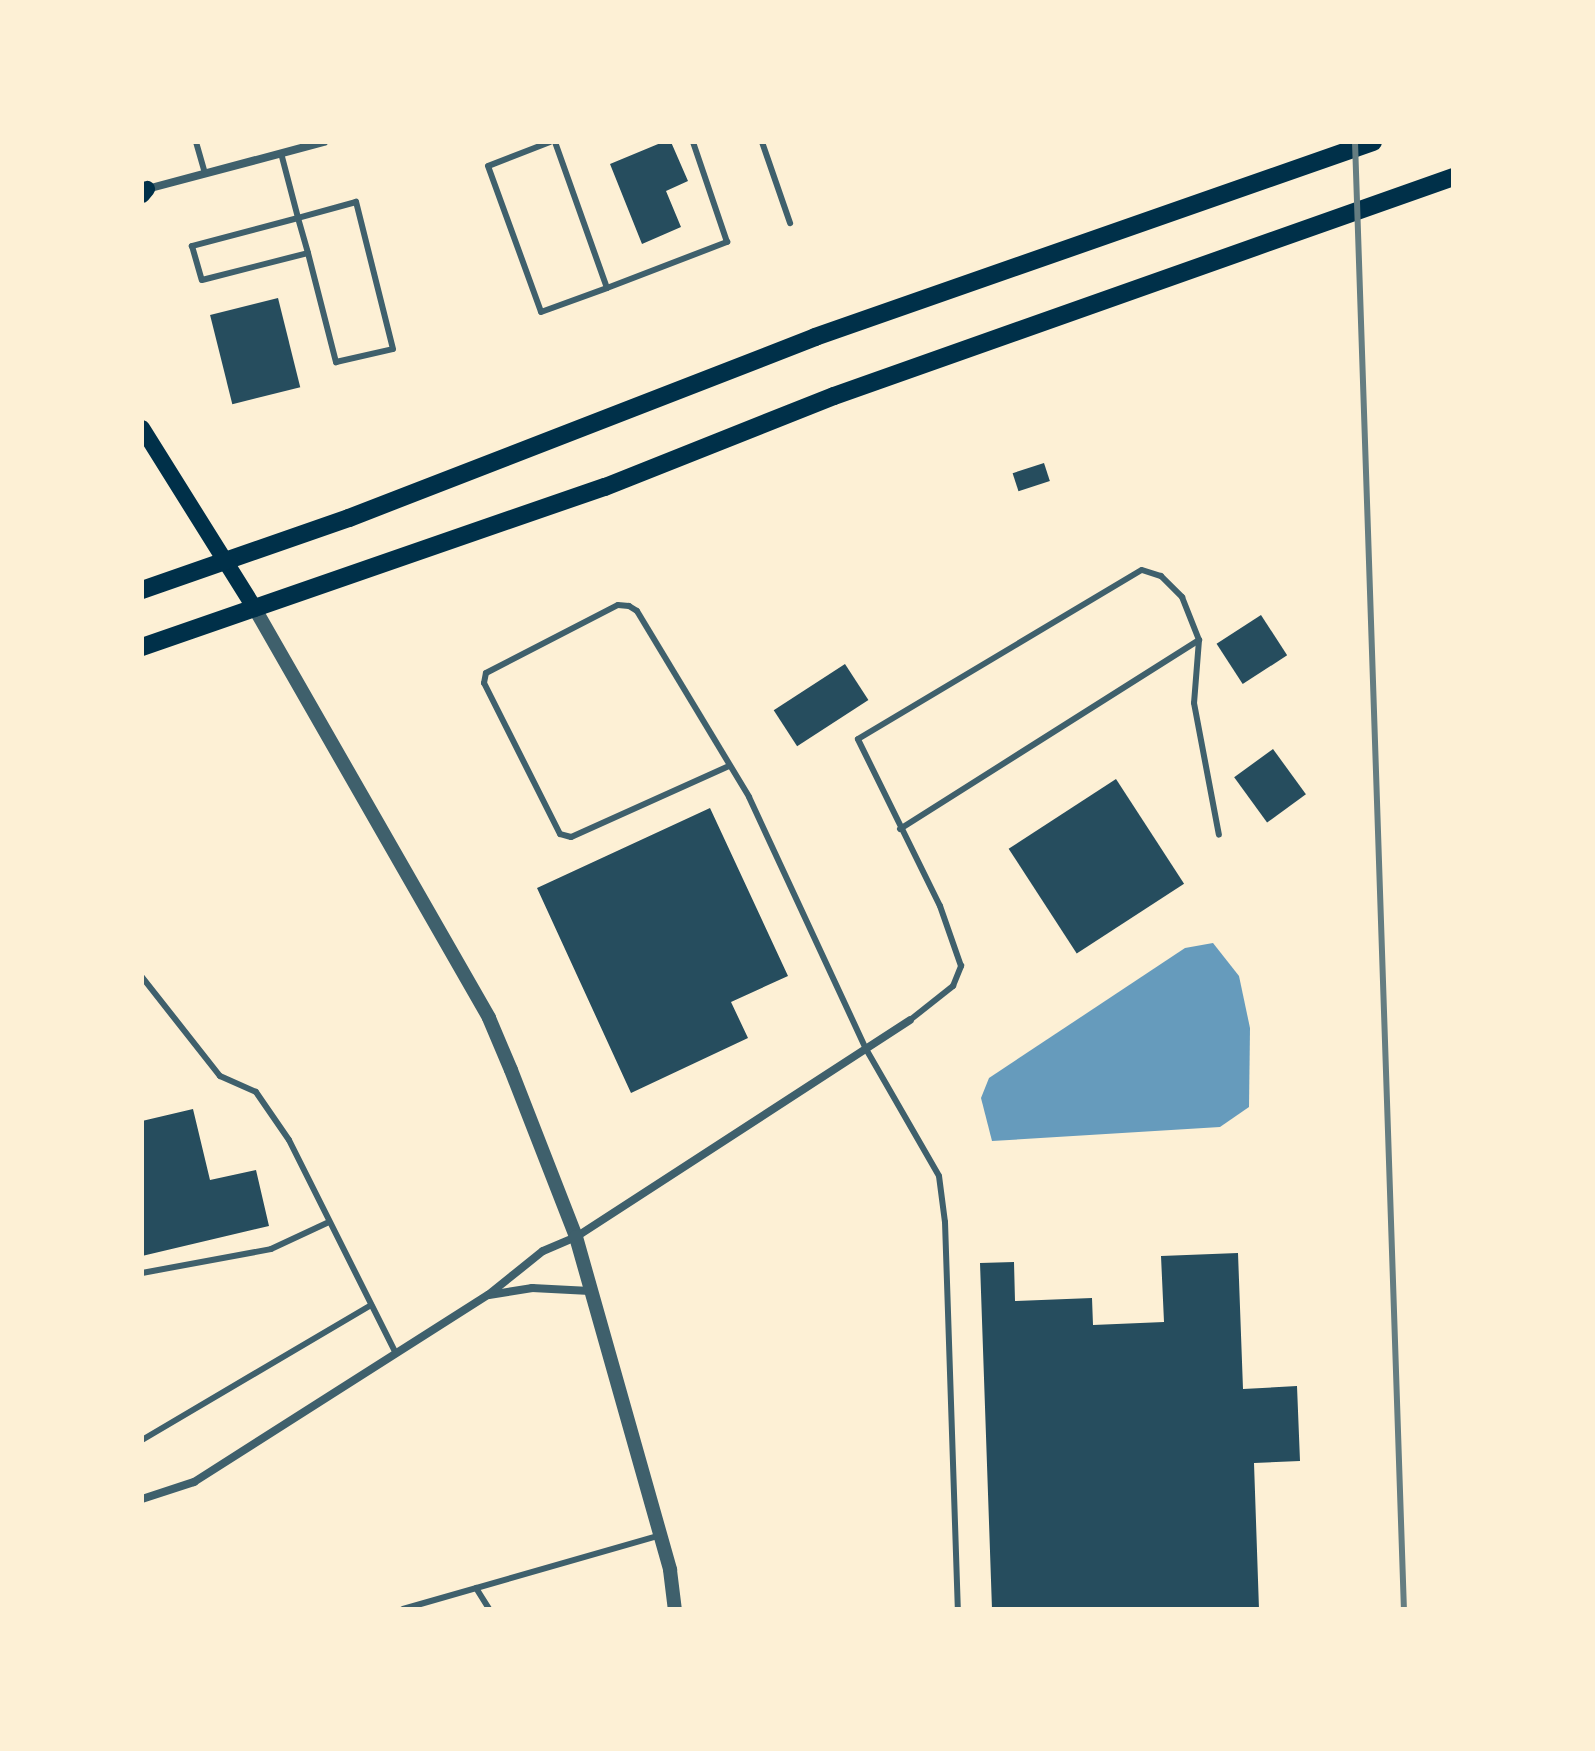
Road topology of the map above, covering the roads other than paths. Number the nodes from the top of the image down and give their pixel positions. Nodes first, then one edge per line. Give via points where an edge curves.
1 (196, 142) edge
2 (324, 142) edge
3 (553, 142) edge
4 (693, 142) edge
5 (762, 142) edge
6 (1373, 142) edge
7 (281, 153) junction
8 (205, 173) junction
9 (1453, 177) edge
10 (144, 191) edge
11 (298, 218) junction
12 (790, 223) dead end
13 (308, 253) junction
14 (607, 288) junction
15 (142, 428) edge
16 (224, 560) junction
17 (142, 590) edge
18 (255, 609) junction
19 (1199, 640) junction
20 (142, 647) edge
21 (729, 766) junction
22 (900, 829) junction
23 (1219, 835) dead end
24 (142, 977) edge
25 (910, 1020) joint
26 (866, 1049) junction
27 (329, 1222) junction
28 (576, 1237) junction
29 (142, 1273) edge
30 (590, 1291) junction
31 (488, 1295) junction
32 (371, 1305) junction
33 (396, 1354) junction
34 (142, 1440) edge
35 (142, 1499) edge
36 (661, 1535) junction
37 (476, 1588) junction
38 (403, 1609) edge
39 (489, 1609) edge
40 (675, 1609) edge
41 (958, 1609) edge

1 - 8 lane
2 - 7 street
3 - 14 lane
3 - 14 lane via 488,166 541,312
4 - 14 lane via 727,242
5 - 12 lane
6 - 16 main road via 815,337 509,458
7 - 8 street
7 - 11 lane
8 - 10 street
9 - 18 main road
11 - 13 lane
11 - 13 lane via 192,246 202,280
11 - 13 lane via 356,202 393,349 336,362
15 - 16 main road
16 - 17 main road
16 - 18 main road
18 - 20 main road
18 - 28 street via 489,1018
19 - 22 lane
19 - 22 lane via 1182,597 1161,576 1142,570 858,739
19 - 23 lane via 1194,703
21 - 21 lane via 629,606 618,605 486,673 484,683 560,834 571,837
21 - 26 lane
22 - 25 lane via 940,906 961,966 953,986
24 - 27 lane via 220,1076 256,1092 289,1140
25 - 26 street
26 - 28 street
26 - 41 lane via 939,1176
27 - 29 lane via 271,1249
27 - 32 lane
28 - 30 street
28 - 31 street via 543,1251
30 - 31 street via 532,1288
30 - 36 street
31 - 33 street
32 - 33 lane
32 - 34 lane
33 - 35 street via 194,1482
36 - 37 lane
36 - 40 street
37 - 38 lane
37 - 39 lane

